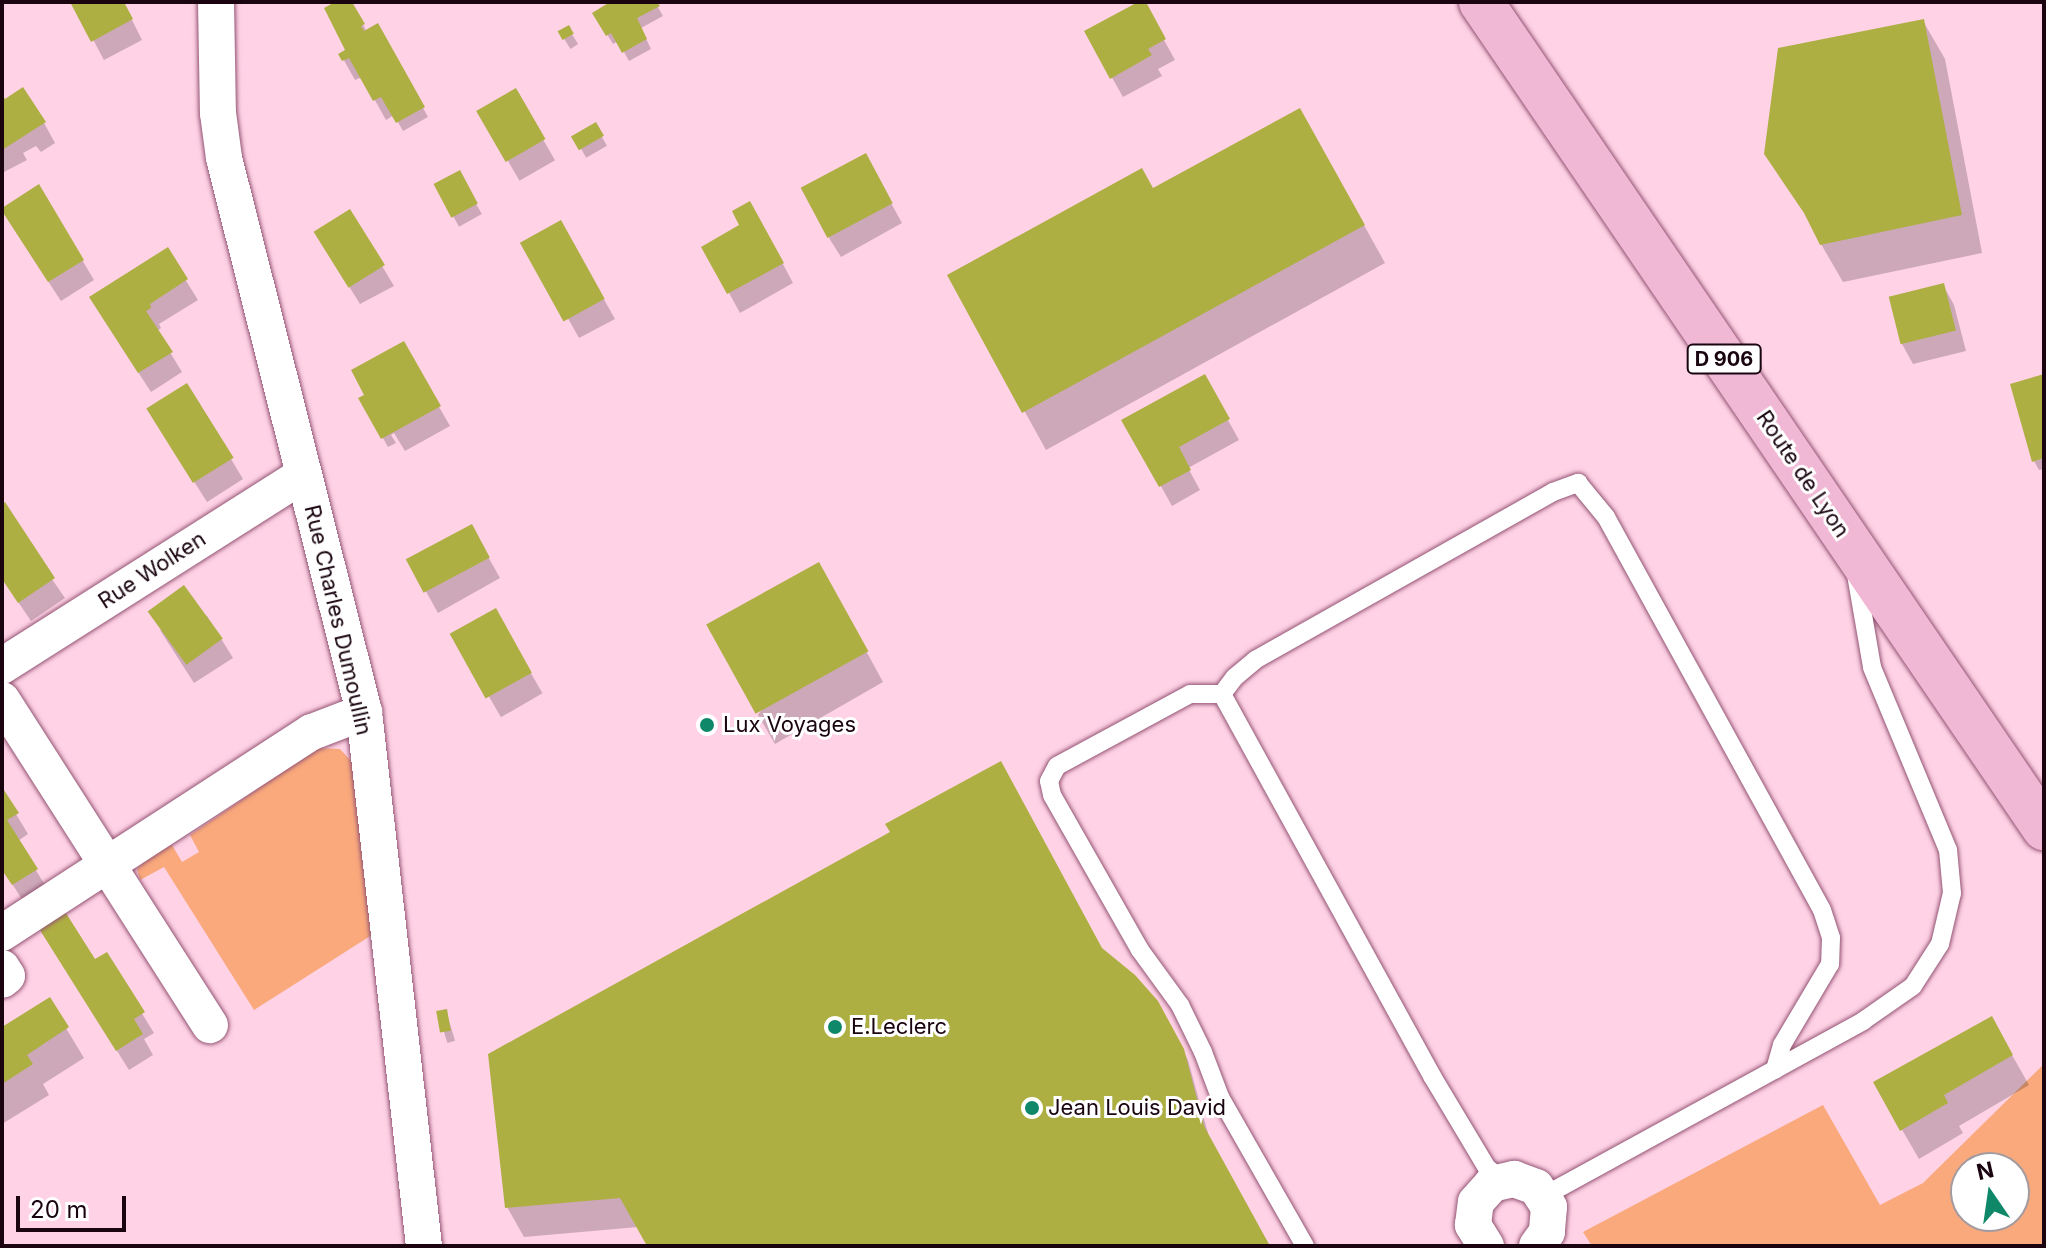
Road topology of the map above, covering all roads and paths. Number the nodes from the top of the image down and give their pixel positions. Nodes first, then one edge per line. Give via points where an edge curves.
1 (216, 2) edge
2 (1481, 2) edge
3 (303, 475) junction
4 (1851, 544) junction
5 (2, 666) edge
6 (1222, 694) junction
7 (2, 700) edge
8 (364, 712) junction
9 (2044, 828) edge
10 (107, 863) junction
11 (2, 933) edge
12 (2, 968) edge
13 (2, 980) edge
14 (210, 1025) dead end
15 (1775, 1070) junction
16 (1503, 1180) junction
17 (1544, 1196) junction
18 (424, 1246) edge
19 (1305, 1246) edge
20 (1485, 1246) edge
21 (1537, 1246) edge

1 - 3 street, Rue Charles Dumoullin via 224,158
2 - 4 main road, Route de Lyon / D 906
3 - 5 street, Rue Wolken
3 - 8 street, Rue Charles Dumoullin
4 - 9 main road, Route de Lyon / D 906
4 - 15 lane via 1872,667 1948,850 1952,893 1940,944 1913,986
6 - 15 lane via 1255,660 1553,492 1578,483 1606,517 1822,910 1831,938 1830,964 1782,1045
6 - 16 lane via 1432,1076 1487,1168
6 - 19 lane via 1190,694 1167,705 1057,766 1049,781 1128,930 1187,1018 1220,1097
7 - 10 street
8 - 10 street via 312,732
8 - 18 street, Rue Charles Dumoullin
10 - 11 street
10 - 14 street
12 - 13 street via 7,976
15 - 17 lane
16 - 17 street via 1526,1182
16 - 20 street via 1476,1202 1473,1225
17 - 21 street via 1550,1220

